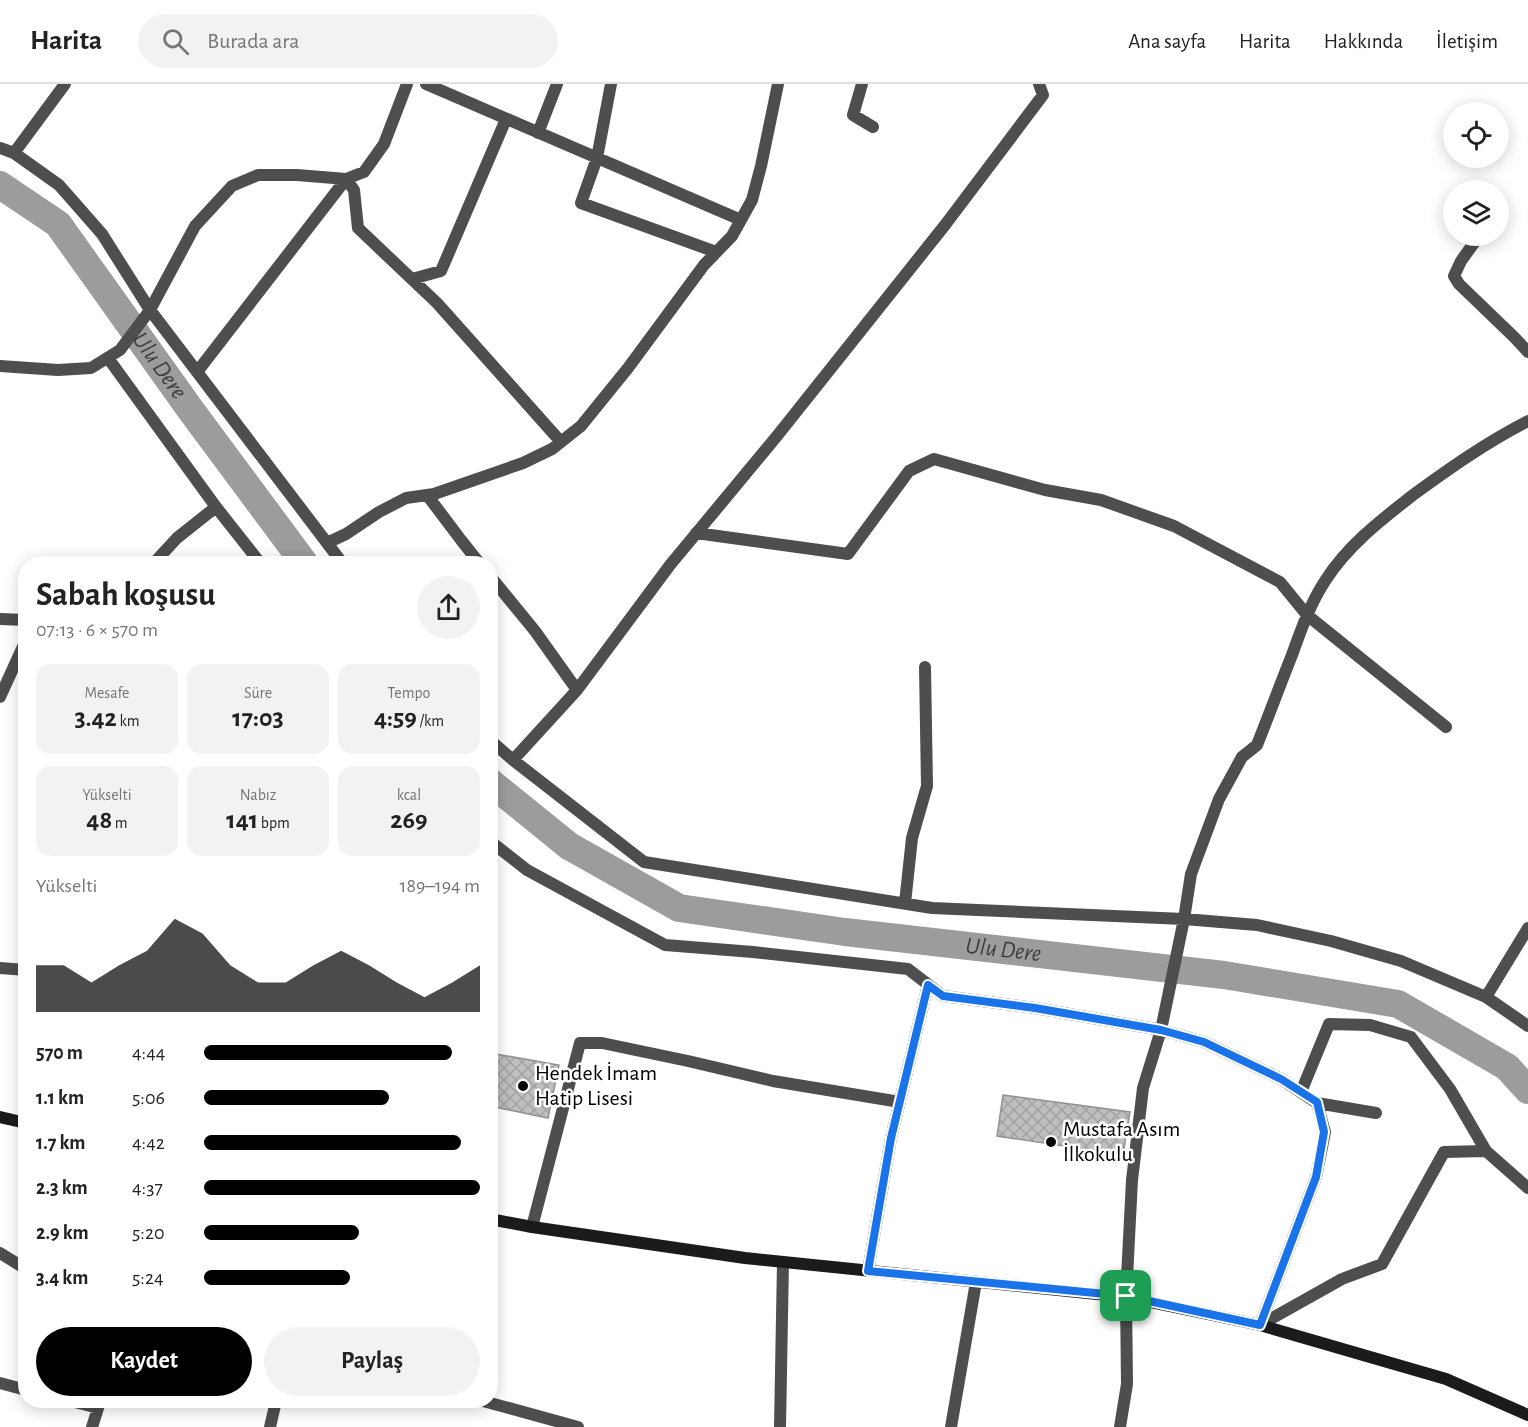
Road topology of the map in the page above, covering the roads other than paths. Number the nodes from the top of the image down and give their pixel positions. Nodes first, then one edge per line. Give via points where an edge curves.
1 (65, 84) edge
2 (407, 84) edge
3 (426, 84) edge
4 (557, 84) edge
5 (611, 84) edge
6 (778, 84) edge
7 (862, 84) edge
8 (1040, 84) edge
9 (506, 119) junction
10 (873, 127) dead end
11 (538, 133) junction
12 (0, 148) edge
13 (14, 153) junction
14 (597, 158) junction
15 (346, 179) junction
16 (741, 220) junction
17 (1472, 246) edge
18 (716, 252) junction
19 (412, 279) junction
20 (150, 310) junction
21 (1528, 352) edge
22 (108, 358) junction
23 (0, 366) edge
24 (197, 372) junction
25 (1528, 421) edge
26 (561, 442) junction
27 (428, 495) junction
28 (216, 507) junction
29 (696, 533) junction
30 (327, 543) junction
31 (160, 556) edge
32 (255, 556) edge
33 (337, 556) edge
34 (474, 556) edge
35 (498, 586) edge
36 (1307, 615) junction
37 (0, 619) edge
38 (18, 620) edge
39 (18, 658) edge
40 (925, 667) dead end
41 (577, 690) junction
42 (0, 697) edge
43 (1446, 727) dead end
44 (498, 747) edge
45 (513, 760) junction
46 (498, 847) edge
47 (498, 853) edge
48 (512, 857) junction
49 (905, 903) junction
50 (1184, 919) junction
51 (1528, 928) edge
52 (0, 968) edge
53 (18, 969) edge
54 (928, 985) junction
55 (1486, 997) junction
56 (1528, 1026) edge
57 (1161, 1030) junction
58 (1301, 1092) junction
59 (900, 1102) junction
60 (1317, 1102) junction
61 (1376, 1113) dead end
62 (0, 1117) edge
63 (18, 1121) edge
64 (1486, 1151) junction
65 (1528, 1188) edge
66 (498, 1221) edge
67 (532, 1227) junction
68 (0, 1253) edge
69 (783, 1262) junction
70 (18, 1264) edge
71 (868, 1271) junction
72 (976, 1282) junction
73 (1126, 1296) junction
74 (1260, 1325) junction
75 (0, 1383) edge
76 (18, 1388) edge
77 (498, 1405) edge
78 (99, 1408) edge
79 (274, 1408) edge
80 (1528, 1415) edge
81 (92, 1427) edge
82 (270, 1427) edge
83 (578, 1427) edge
84 (780, 1427) edge
85 (951, 1427) edge
86 (1120, 1427) edge

1 - 13 street
2 - 15 street via 384,144 364,172
3 - 9 street
4 - 11 street
5 - 14 street
6 - 16 street via 752,200
7 - 10 street via 853,115
8 - 29 street via 1043,95 945,225
9 - 11 street
9 - 19 street via 441,270
11 - 14 street
12 - 13 street
13 - 20 street via 59,184 74,201 102,234
14 - 16 street
14 - 18 street via 581,203
15 - 19 street via 354,190 358,228
15 - 20 street via 258,175 232,186 195,226
15 - 24 street
16 - 18 street
17 - 21 street via 1454,276
18 - 26 street via 581,426
19 - 26 street
20 - 22 street via 120,350
20 - 24 street
22 - 23 street via 91,368
22 - 28 street
24 - 30 street
25 - 36 street via 1472,453 1378,522 1326,580
26 - 27 street via 523,463
27 - 30 street via 406,498
27 - 34 street
28 - 31 street
28 - 32 street
29 - 36 street via 848,554 909,471 934,459 1045,490 1101,500 1174,526 1280,582
29 - 41 street
30 - 33 street
35 - 41 street
36 - 43 street
36 - 50 street via 1257,745 1242,757 1220,799 1191,874
37 - 38 street
39 - 42 street
40 - 49 street via 927,786 912,838
41 - 45 street
44 - 45 street
45 - 49 street via 644,862
46 - 48 street
47 - 48 street
48 - 54 street via 527,870 665,945 908,969
49 - 50 street via 932,908
50 - 55 street via 1257,925 1331,941 1401,961
50 - 57 street
51 - 55 street
52 - 53 street
54 - 57 street via 943,996
54 - 59 street
55 - 56 street
57 - 58 street via 1204,1042
57 - 73 street via 1143,1088 1132,1180
58 - 60 street
58 - 64 street via 1329,1024 1370,1025 1411,1037 1450,1089
59 - 67 street via 773,1081 602,1043 580,1043
59 - 71 street
60 - 61 street
60 - 74 street via 1324,1132 1316,1177
62 - 63 main road
64 - 65 street
64 - 74 street via 1444,1152 1382,1264 1342,1279
66 - 67 main road
67 - 69 main road
68 - 70 street
69 - 71 main road
69 - 84 street
71 - 72 main road
72 - 73 main road
72 - 85 street
73 - 74 main road
73 - 86 street via 1127,1384
74 - 80 main road via 1446,1379
75 - 76 street
77 - 83 street
78 - 81 street
79 - 82 street

